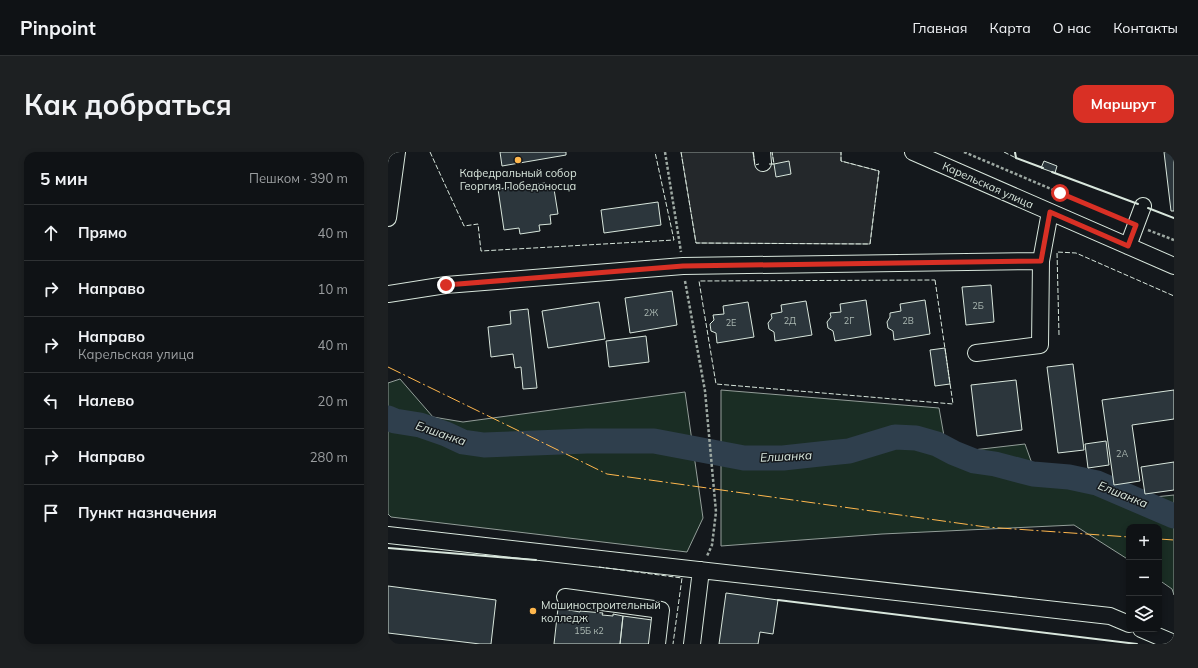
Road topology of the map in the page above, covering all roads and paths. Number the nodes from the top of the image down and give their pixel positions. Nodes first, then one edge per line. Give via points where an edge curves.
1 (397, 152) edge
2 (912, 152) edge
3 (964, 152) edge
4 (1143, 206) dead end
5 (1050, 212) junction
6 (388, 218) edge
7 (1136, 225) junction
8 (1174, 240) edge
9 (1128, 246) junction
10 (1041, 261) junction
11 (1174, 266) edge
12 (388, 294) edge
13 (976, 353) dead end
14 (705, 391) dead end
15 (388, 535) edge
16 (701, 570) junction
17 (565, 597) dead end
18 (1126, 623) edge
19 (1148, 632) edge
20 (657, 644) edge
21 (692, 644) edge
22 (1174, 644) edge

1 - 6 street
2 - 5 street, Карельская улица
3 - 7 path
4 - 7 street
5 - 9 street, Карельская улица
5 - 10 street
7 - 8 path
7 - 9 street
9 - 11 street, Карельская улица
10 - 12 street via 683,266 446,285
10 - 13 street via 1040,345
14 - 16 path via 716,512 712,545
15 - 16 street
16 - 18 street via 1110,616
16 - 21 street
17 - 20 street via 661,610
19 - 22 street

